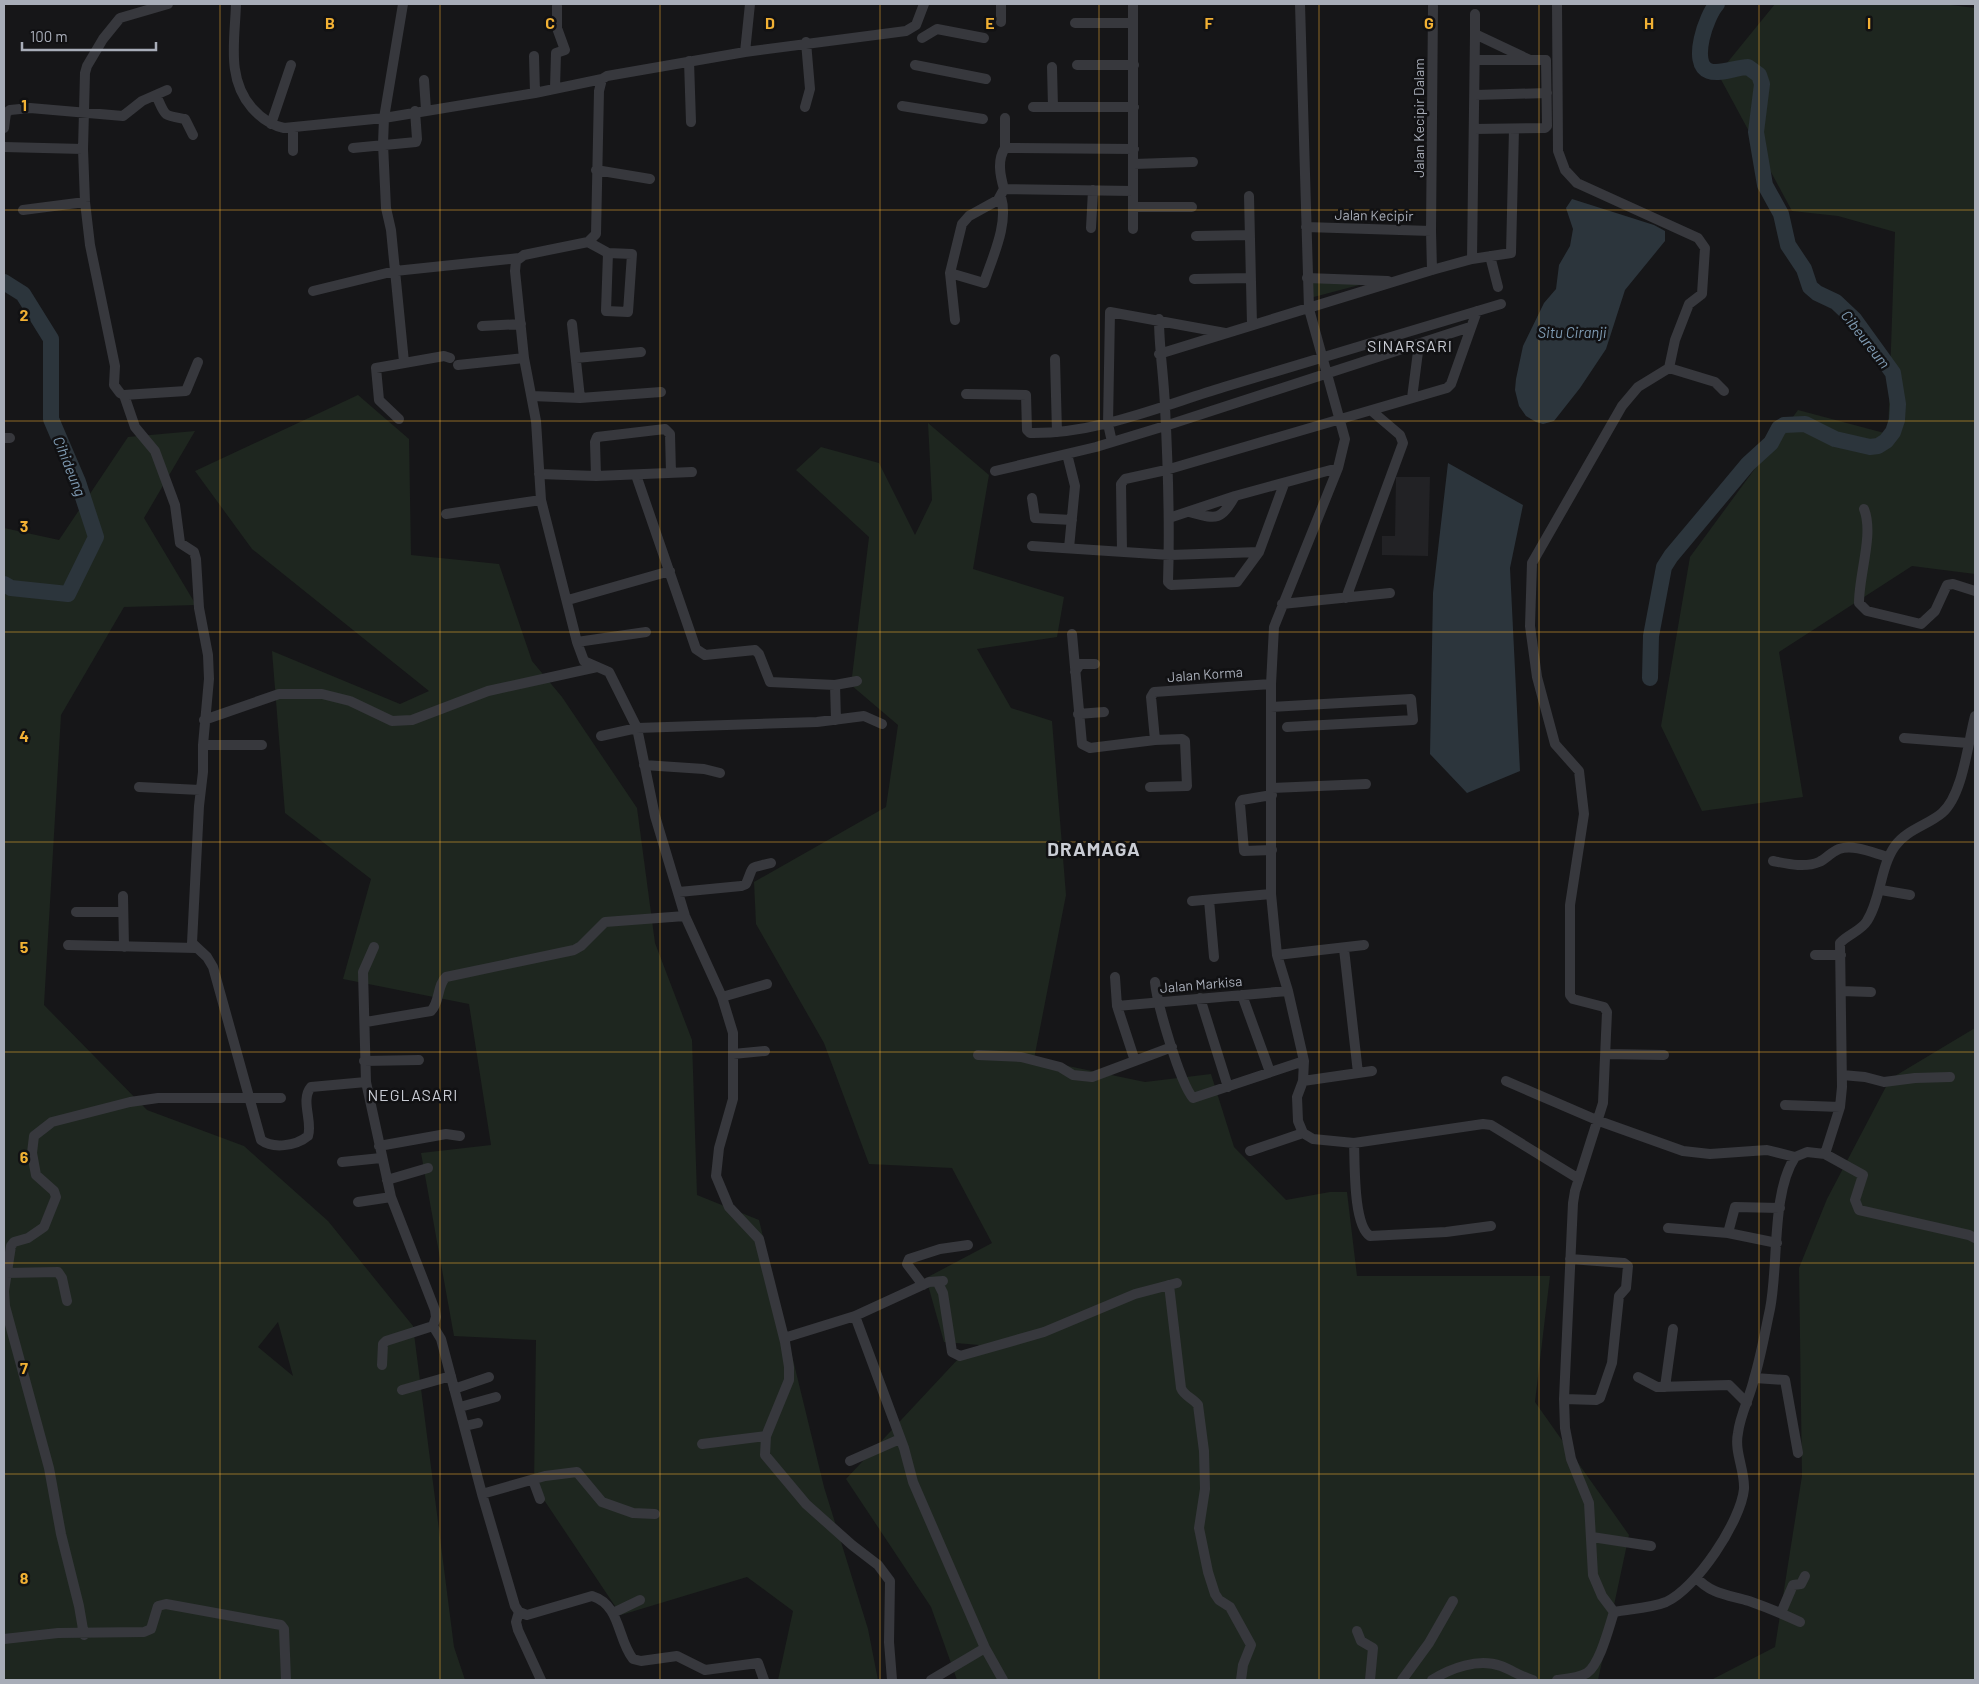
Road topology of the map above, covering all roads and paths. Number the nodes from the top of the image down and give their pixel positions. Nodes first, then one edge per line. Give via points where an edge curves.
1 (168, 4) edge
2 (236, 4) edge
3 (403, 4) edge
4 (750, 4) edge
5 (924, 4) edge
6 (1001, 4) edge
7 (1133, 4) edge
8 (1300, 4) edge
9 (1557, 4) edge
10 (557, 6) dead end
11 (1433, 6) dead end
12 (134, 8) edge
13 (1475, 14) dead end
14 (1001, 22) dead end
15 (1075, 23) dead end
16 (1133, 23) junction
17 (1476, 34) junction
18 (922, 38) dead end
19 (984, 38) dead end
20 (806, 42) junction
21 (745, 52) junction
22 (534, 56) dead end
23 (1476, 60) junction
24 (1530, 60) junction
25 (689, 61) junction
26 (291, 64) dead end
27 (915, 65) dead end
28 (1077, 65) dead end
29 (1134, 65) junction
30 (1052, 67) dead end
31 (986, 78) dead end
32 (602, 79) junction
33 (424, 80) dead end
34 (555, 88) junction
35 (167, 90) dead end
36 (535, 92) junction
37 (1547, 93) junction
38 (156, 95) junction
39 (1475, 95) junction
40 (902, 106) dead end
41 (805, 107) dead end
42 (1034, 107) dead end
43 (1053, 107) junction
44 (1134, 107) junction
45 (420, 110) junction
46 (84, 112) junction
47 (384, 118) junction
48 (1005, 118) dead end
49 (983, 119) dead end
50 (691, 122) dead end
51 (271, 124) junction
52 (4, 128) edge
53 (293, 128) junction
54 (1474, 129) junction
55 (1514, 129) junction
56 (192, 135) dead end
57 (383, 144) junction
58 (4, 147) edge
59 (353, 148) dead end
60 (1006, 148) junction
61 (83, 149) junction
62 (1134, 149) junction
63 (293, 151) dead end
64 (1193, 162) dead end
65 (1134, 164) junction
66 (596, 170) junction
67 (650, 179) dead end
68 (1092, 190) junction
69 (1133, 191) junction
70 (1003, 193) junction
71 (1249, 196) dead end
72 (85, 202) junction
73 (1192, 206) dead end
74 (1134, 207) junction
75 (22, 210) dead end
76 (1306, 227) junction
77 (1091, 228) dead end
78 (1133, 229) dead end
79 (1431, 230) junction
80 (1250, 234) junction
81 (1196, 236) dead end
82 (588, 242) junction
83 (608, 253) junction
84 (1490, 256) junction
85 (519, 258) junction
86 (1472, 259) junction
87 (1432, 270) junction
88 (394, 271) junction
89 (950, 273) junction
90 (1251, 278) junction
91 (1307, 278) junction
92 (1194, 279) dead end
93 (1395, 281) junction
94 (1498, 287) dead end
95 (314, 291) dead end
96 (1501, 304) dead end
97 (1308, 309) junction
98 (1477, 311) junction
99 (1159, 319) junction
100 (955, 320) dead end
101 (521, 324) junction
102 (572, 324) dead end
103 (1252, 325) junction
104 (482, 326) dead end
105 (1470, 327) junction
106 (1227, 333) junction
107 (1419, 344) junction
108 (641, 352) dead end
109 (1159, 354) junction
110 (524, 358) junction
111 (576, 358) junction
112 (1321, 358) junction
113 (1055, 359) dead end
114 (198, 362) dead end
115 (404, 362) junction
116 (1669, 368) junction
117 (1326, 374) junction
118 (1724, 391) dead end
119 (662, 392) dead end
120 (124, 394) junction
121 (966, 394) dead end
122 (532, 396) junction
123 (580, 398) junction
124 (1412, 398) junction
125 (1165, 405) junction
126 (1373, 412) junction
127 (399, 419) dead end
128 (1340, 419) junction
129 (1108, 424) junction
130 (1165, 426) junction
131 (1057, 432) junction
132 (1112, 442) junction
133 (1067, 454) junction
134 (1338, 468) junction
135 (995, 470) dead end
136 (1166, 470) junction
137 (692, 472) dead end
138 (671, 473) junction
139 (539, 474) junction
140 (636, 474) junction
141 (596, 476) junction
142 (1284, 484) junction
143 (1032, 498) dead end
144 (540, 500) junction
145 (1864, 509) dead end
146 (446, 514) dead end
147 (1169, 518) junction
148 (1072, 520) junction
149 (1032, 546) dead end
150 (1069, 548) junction
151 (1122, 551) junction
152 (1259, 552) junction
153 (1170, 555) junction
154 (670, 572) junction
155 (1975, 591) edge
156 (1390, 593) dead end
157 (1346, 598) junction
158 (568, 600) junction
159 (1282, 604) junction
160 (646, 632) dead end
161 (1072, 634) dead end
162 (577, 642) junction
163 (1095, 664) dead end
164 (598, 666) junction
165 (1075, 672) junction
166 (857, 681) dead end
167 (1271, 684) junction
168 (835, 685) junction
169 (1271, 707) junction
170 (1104, 712) dead end
171 (1078, 714) junction
172 (1975, 716) edge
173 (204, 720) junction
174 (836, 720) junction
175 (882, 724) dead end
176 (1287, 727) dead end
177 (637, 728) junction
178 (601, 736) dead end
179 (1904, 738) dead end
180 (1155, 740) junction
181 (1968, 743) junction
182 (202, 745) junction
183 (262, 745) dead end
184 (644, 765) junction
185 (720, 773) dead end
186 (1366, 784) dead end
187 (139, 787) dead end
188 (1150, 787) dead end
189 (200, 790) junction
190 (1272, 792) junction
191 (1272, 850) junction
192 (1888, 857) junction
193 (1773, 861) dead end
194 (771, 863) dead end
195 (1881, 890) junction
196 (679, 892) junction
197 (1271, 894) junction
198 (1910, 895) dead end
199 (123, 896) dead end
200 (1209, 900) junction
201 (1192, 901) dead end
202 (76, 912) dead end
203 (122, 912) junction
204 (685, 916) junction
205 (68, 945) dead end
206 (1364, 945) dead end
207 (124, 947) junction
208 (374, 947) dead end
209 (196, 948) junction
210 (1344, 949) junction
211 (1816, 954) dead end
212 (1278, 955) junction
213 (1841, 955) junction
214 (1214, 957) dead end
215 (1115, 977) dead end
216 (1155, 982) dead end
217 (767, 984) dead end
218 (1288, 991) junction
219 (1841, 991) junction
220 (1871, 992) dead end
221 (1242, 995) junction
222 (722, 997) junction
223 (1200, 998) junction
224 (1157, 1002) junction
225 (1117, 1006) junction
226 (366, 1022) junction
227 (1172, 1047) junction
228 (765, 1051) dead end
229 (733, 1054) junction
230 (1605, 1054) junction
231 (978, 1055) dead end
232 (1664, 1056) dead end
233 (419, 1060) dead end
234 (364, 1061) junction
235 (1304, 1061) junction
236 (1135, 1062) junction
237 (1372, 1071) dead end
238 (1270, 1072) junction
239 (1358, 1073) junction
240 (1842, 1075) junction
241 (1950, 1077) dead end
242 (1303, 1081) junction
243 (1506, 1081) dead end
244 (366, 1082) junction
245 (1228, 1087) junction
246 (252, 1098) junction
247 (281, 1098) dead end
248 (1785, 1105) dead end
249 (1840, 1107) junction
250 (1599, 1121) junction
251 (1303, 1133) junction
252 (460, 1136) dead end
253 (1354, 1143) junction
254 (379, 1146) junction
255 (1250, 1151) dead end
256 (1825, 1154) junction
257 (1795, 1156) junction
258 (381, 1158) junction
259 (342, 1162) dead end
260 (428, 1168) dead end
261 (1579, 1179) junction
262 (388, 1180) junction
263 (390, 1197) junction
264 (358, 1202) dead end
265 (1780, 1208) junction
266 (1491, 1226) dead end
267 (1668, 1228) dead end
268 (1728, 1233) junction
269 (1975, 1238) edge
270 (1777, 1243) junction
271 (968, 1246) dead end
272 (1570, 1259) junction
273 (64, 1264) dead end
274 (56, 1272) junction
275 (6, 1273) junction
276 (923, 1285) junction
277 (67, 1301) dead end
278 (4, 1306) edge
279 (855, 1316) junction
280 (433, 1326) junction
281 (1673, 1329) dead end
282 (784, 1338) junction
283 (382, 1365) dead end
284 (451, 1376) junction
285 (489, 1377) dead end
286 (1638, 1377) dead end
287 (1755, 1378) junction
288 (1665, 1387) junction
289 (454, 1388) junction
290 (402, 1390) dead end
291 (496, 1397) dead end
292 (1564, 1399) junction
293 (1747, 1403) junction
294 (460, 1407) junction
295 (478, 1423) dead end
296 (465, 1426) junction
297 (766, 1436) junction
298 (900, 1439) junction
299 (702, 1444) dead end
300 (1798, 1453) dead end
301 (850, 1461) dead end
302 (533, 1480) junction
303 (482, 1494) junction
304 (540, 1499) dead end
305 (655, 1514) dead end
306 (1592, 1537) junction
307 (1651, 1546) dead end
308 (1805, 1576) dead end
309 (1696, 1577) junction
310 (640, 1600) dead end
311 (1453, 1601) dead end
312 (518, 1612) junction
313 (1614, 1612) junction
314 (614, 1613) junction
315 (1781, 1613) junction
316 (1800, 1622) dead end
317 (1357, 1632) dead end
318 (84, 1635) junction
319 (4, 1638) edge
320 (985, 1648) junction
321 (1520, 1678) edge
322 (286, 1680) edge
323 (541, 1680) edge
324 (764, 1680) edge
325 (892, 1680) edge
326 (931, 1680) edge
327 (1003, 1680) edge
328 (1240, 1680) edge
329 (1370, 1680) edge
330 (1402, 1680) edge
331 (1432, 1680) edge
332 (1533, 1680) edge
333 (1557, 1680) edge

1 - 12 street
2 - 51 street via 234,69 237,85 254,111
3 - 47 street
4 - 21 street
5 - 20 street via 916,25 906,31
6 - 14 street
7 - 16 street
8 - 76 street
9 - 116 street via 1558,151 1565,170 1577,183 1698,238 1705,248 1702,294 1688,307 1675,340
10 - 34 street via 557,28 565,50 556,53
11 - 79 street, Jalan Kecipir Dalam
12 - 46 street via 114,24 87,66
13 - 17 street
15 - 16 street
16 - 29 street
17 - 23 street
17 - 24 street
18 - 19 street via 937,30
20 - 21 street
20 - 41 street via 810,89
21 - 25 street
22 - 36 street
23 - 24 street
23 - 39 street
24 - 37 street via 1546,60
25 - 32 street
25 - 50 street
26 - 51 street
27 - 31 street
28 - 29 street
29 - 44 street
30 - 43 street
32 - 34 street
32 - 66 street
33 - 45 street
34 - 36 street
35 - 38 street
36 - 45 street
37 - 39 street
37 - 55 street via 1546,127
38 - 46 street via 123,116
38 - 56 street via 166,116 185,120
39 - 54 street
40 - 49 street
42 - 43 street
43 - 44 street
44 - 62 street
45 - 47 street
45 - 57 street via 417,141
46 - 52 street via 30,108 10,110 6,113
46 - 61 street
47 - 53 street
47 - 57 street
48 - 60 street
51 - 53 street
53 - 63 street
54 - 55 street
54 - 86 street
55 - 84 street via 1512,251
57 - 59 street
57 - 88 street via 386,208 391,227
58 - 61 street
60 - 62 street
60 - 70 street via 1000,156
61 - 72 street
62 - 65 street
64 - 65 street
65 - 69 street
66 - 67 street
66 - 82 street via 596,230
68 - 69 street
68 - 70 street
68 - 77 street
69 - 74 street
70 - 89 street via 964,219
70 - 89 street via 1002,227 984,283
71 - 80 street
72 - 75 street
72 - 120 street via 90,245 115,366 114,385
73 - 74 street
74 - 78 street
76 - 79 street, Jalan Kecipir
76 - 91 street
79 - 87 street, Jalan Kecipir
80 - 81 street
80 - 90 street
82 - 83 street
82 - 85 street
83 - 83 street via 606,311 628,312 632,254
84 - 86 street
84 - 94 street
85 - 88 street
85 - 101 street via 515,271
86 - 87 street
87 - 93 street
88 - 95 street
88 - 115 street
89 - 100 street
90 - 92 street
90 - 103 street
91 - 93 street
91 - 97 street
93 - 97 street
96 - 98 street
97 - 103 street
97 - 112 street
98 - 105 street
98 - 112 street
99 - 106 street
99 - 109 street
99 - 129 street via 1114,311 1109,313
101 - 104 street
101 - 110 street
102 - 111 street
103 - 106 street
105 - 107 street
105 - 124 street via 1450,387
106 - 109 street
107 - 117 street
107 - 124 street
108 - 111 street
109 - 125 street
110 - 115 street via 454,361 446,356
110 - 122 street
111 - 123 street
112 - 117 street
112 - 125 street
113 - 131 street
114 - 120 street via 186,392
115 - 127 street via 375,370 379,400
116 - 118 street via 1715,382
116 - 230 street via 1638,387 1622,406 1532,563 1530,626 1537,677 1556,744 1579,771 1584,814 1570,905 1570,995 1573,999 1606,1009
117 - 128 street
117 - 130 street
119 - 123 street
120 - 173 street via 135,426 155,451 175,505 180,543 195,555 199,608 209,667
121 - 131 street via 1024,394 1027,397 1028,432
122 - 123 street
122 - 139 street
124 - 126 street
125 - 129 street
125 - 130 street
126 - 128 street
126 - 157 street via 1400,435 1403,442
128 - 134 street via 1345,439
128 - 136 street
129 - 131 street
129 - 132 street
130 - 132 street
130 - 136 street
132 - 133 street
133 - 135 street
133 - 148 street via 1075,486
134 - 142 street
134 - 159 street
136 - 147 street
136 - 151 street via 1122,481
137 - 138 street
138 - 140 street
138 - 141 street via 670,434 665,429 597,437
139 - 141 street
139 - 144 street
140 - 141 street
140 - 154 street
142 - 147 street
142 - 152 street
143 - 148 street via 1035,518
144 - 146 street
144 - 158 street
145 - 155 street via 1867,515 1867,548 1859,603 1867,611 1921,624 1935,611 1947,585
147 - 153 street
148 - 150 street
149 - 150 street
150 - 151 street
151 - 153 street
152 - 153 street
152 - 153 street via 1239,580 1232,584 1171,585 1168,582
154 - 158 street
154 - 168 street via 694,644 702,655 755,650 770,682
156 - 157 street
157 - 159 street
158 - 162 street
159 - 167 street via 1274,627
160 - 162 street
161 - 165 street
162 - 164 street via 584,661
163 - 165 street via 1080,664
164 - 173 street via 488,691 412,720 392,721 350,701 322,694 279,694
164 - 177 street via 610,672
165 - 171 street
166 - 168 street
167 - 169 street
167 - 180 street, Jalan Korma via 1154,692 1151,696
168 - 174 street
169 - 176 street via 1411,699 1412,720
169 - 190 street
170 - 171 street
171 - 180 street via 1081,741 1086,747
172 - 181 street
173 - 182 street
174 - 175 street via 864,716
174 - 177 street
177 - 178 street
177 - 184 street
179 - 181 street
180 - 188 street via 1185,741 1187,786
181 - 192 street via 1957,790 1948,805 1943,812 1902,838
182 - 183 street
182 - 189 street
184 - 185 street
184 - 196 street via 655,816
186 - 190 street
187 - 189 street
189 - 209 street via 192,940
190 - 191 street
190 - 191 street via 1242,800 1240,804 1244,851
191 - 197 street
192 - 193 street via 1845,848 1811,864
192 - 195 street
194 - 196 street via 749,870 746,884 741,886
195 - 198 street
195 - 213 street via 1867,923 1840,943
196 - 204 street
197 - 200 street
197 - 212 street
199 - 203 street
200 - 201 street
200 - 214 street
202 - 203 street
203 - 207 street
204 - 222 street
204 - 226 street via 606,922 574,950 446,977 431,1011
205 - 207 street
206 - 210 street
207 - 209 street
208 - 226 street via 363,972
209 - 246 street via 213,967
210 - 212 street
210 - 239 street
211 - 213 street
212 - 218 street
213 - 219 street
215 - 225 street
216 - 224 street
217 - 222 street
218 - 221 street, Jalan Markisa
218 - 235 street
219 - 220 street
219 - 240 street
221 - 223 street, Jalan Markisa
221 - 238 street
222 - 229 street via 733,1033
223 - 224 street, Jalan Markisa
223 - 245 street
224 - 225 street, Jalan Markisa
224 - 227 street
225 - 236 street
226 - 234 street
227 - 236 street
227 - 245 street via 1192,1096 1196,1098
228 - 229 street
229 - 282 street via 733,1099 719,1148 716,1176 729,1207 758,1239
230 - 232 street
230 - 250 street
231 - 236 street via 1021,1057 1086,1078
233 - 234 street
234 - 244 street
235 - 238 street
235 - 242 street
237 - 239 street
238 - 245 street
239 - 242 street
240 - 241 street via 1884,1082
240 - 249 street
242 - 251 street via 1296,1106
243 - 250 street
244 - 246 street via 311,1087 306,1096 309,1134 302,1140 287,1144 266,1144 261,1140
244 - 254 street
246 - 247 street
246 - 275 street via 158,1098 130,1102 52,1122 40,1130 33,1142 36,1175 54,1191 56,1198 44,1227 11,1246
248 - 249 street
249 - 256 street
250 - 257 street via 1683,1152 1710,1154 1767,1150
250 - 261 street
251 - 253 street via 1321,1142
251 - 255 street
252 - 254 street via 446,1134
253 - 261 street via 1491,1125
253 - 266 street via 1358,1208 1364,1229 1370,1236
254 - 258 street
256 - 257 street via 1807,1152
256 - 269 street via 1863,1175 1855,1200 1859,1210
257 - 265 street via 1789,1166
258 - 259 street
258 - 262 street
260 - 262 street
261 - 272 street via 1573,1203
262 - 263 street
263 - 264 street
263 - 280 street via 435,1310
265 - 268 street via 1735,1208
265 - 270 street
267 - 268 street
268 - 270 street
270 - 287 street via 1772,1299
271 - 276 street via 940,1250 909,1260 910,1270
272 - 292 street
272 - 292 street via 1624,1263 1628,1269 1626,1288 1619,1296 1612,1363 1600,1398
273 - 274 street
274 - 275 street
274 - 277 street via 61,1275
275 - 278 street
276 - 279 street
276 - 328 street via 940,1282 952,1352 960,1356 1044,1332 1122,1298 1173,1284 1181,1388 1198,1405 1204,1451 1205,1489 1199,1528 1208,1572 1215,1594 1230,1607 1251,1645
278 - 318 street via 47,1458
279 - 282 street
279 - 298 street
280 - 283 street via 386,1341
280 - 284 street via 441,1339
281 - 288 street
282 - 297 street via 789,1380
284 - 289 street
284 - 290 street
285 - 289 street
286 - 288 street via 1652,1386
287 - 293 street
287 - 300 street via 1784,1380
288 - 293 street via 1726,1385
289 - 294 street
291 - 294 street
292 - 306 street via 1568,1444 1587,1496
293 - 309 street via 1738,1433 1744,1488 1741,1503 1729,1532
294 - 296 street
295 - 296 street
296 - 303 street
297 - 299 street
297 - 325 street via 766,1458 806,1504 878,1565 890,1581
298 - 301 street
298 - 320 street via 913,1482
302 - 303 street
302 - 304 street
302 - 305 street via 577,1472 602,1502 633,1514
303 - 312 street
306 - 307 street
306 - 313 street via 1593,1575 1602,1596
308 - 315 street via 1801,1584 1793,1585
309 - 313 street via 1665,1602
309 - 315 street via 1718,1593
310 - 314 street
311 - 330 street via 1429,1643
312 - 314 street via 533,1614 592,1596
312 - 323 street via 518,1630
313 - 333 street via 1597,1660 1590,1670 1581,1676
314 - 324 street via 633,1659 641,1661 677,1656 705,1670 758,1663
315 - 316 street
317 - 329 street via 1361,1641 1373,1648
318 - 319 street via 58,1633
318 - 322 street via 148,1631 158,1606 163,1604 278,1625 284,1629
320 - 326 street
320 - 327 street
321 - 331 street via 1501,1666 1484,1663 1459,1667
321 - 332 street

